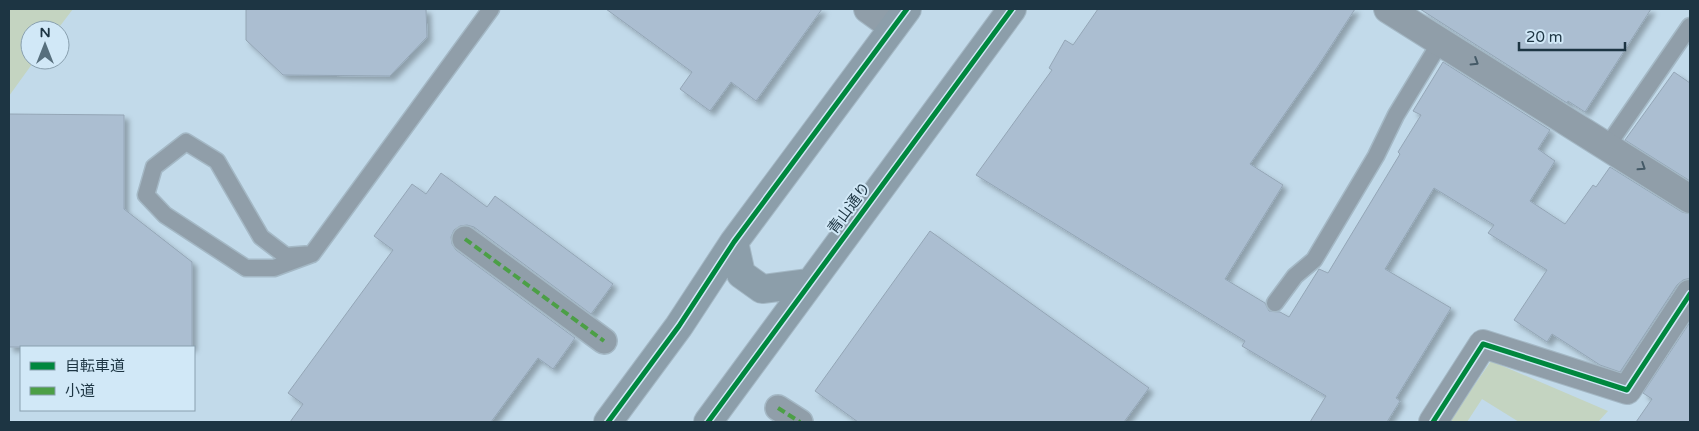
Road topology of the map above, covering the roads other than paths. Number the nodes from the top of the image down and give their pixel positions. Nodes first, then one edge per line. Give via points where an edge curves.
1 (491, 9) edge
2 (868, 9) edge
3 (1012, 9) edge
4 (1388, 9) edge
5 (900, 18) edge
6 (1690, 26) edge
7 (1441, 41) junction
8 (1608, 145) junction
9 (1690, 199) edge
10 (465, 239) dead end
11 (734, 242) junction
12 (312, 254) junction
13 (808, 283) junction
14 (1690, 294) edge
15 (1275, 303) dead end
16 (604, 341) dead end
17 (778, 408) dead end
18 (608, 422) edge
19 (708, 422) edge
20 (800, 422) edge
21 (1433, 422) edge

1 - 12 lane
2 - 5 street
3 - 13 highway, 青山通り
4 - 7 street
5 - 11 highway
6 - 8 lane
7 -> 8 street
7 - 15 lane via 1314,260 1295,276
8 -> 9 street
10 - 16 street
11 - 13 highway via 741,274 762,288
11 - 18 highway via 679,326
12 - 12 lane via 274,268 246,268 165,215 146,194 154,167 186,142 217,161 261,237 286,256
13 - 19 highway, 青山通り
14 - 21 street via 1627,390 1483,344
17 - 20 street

